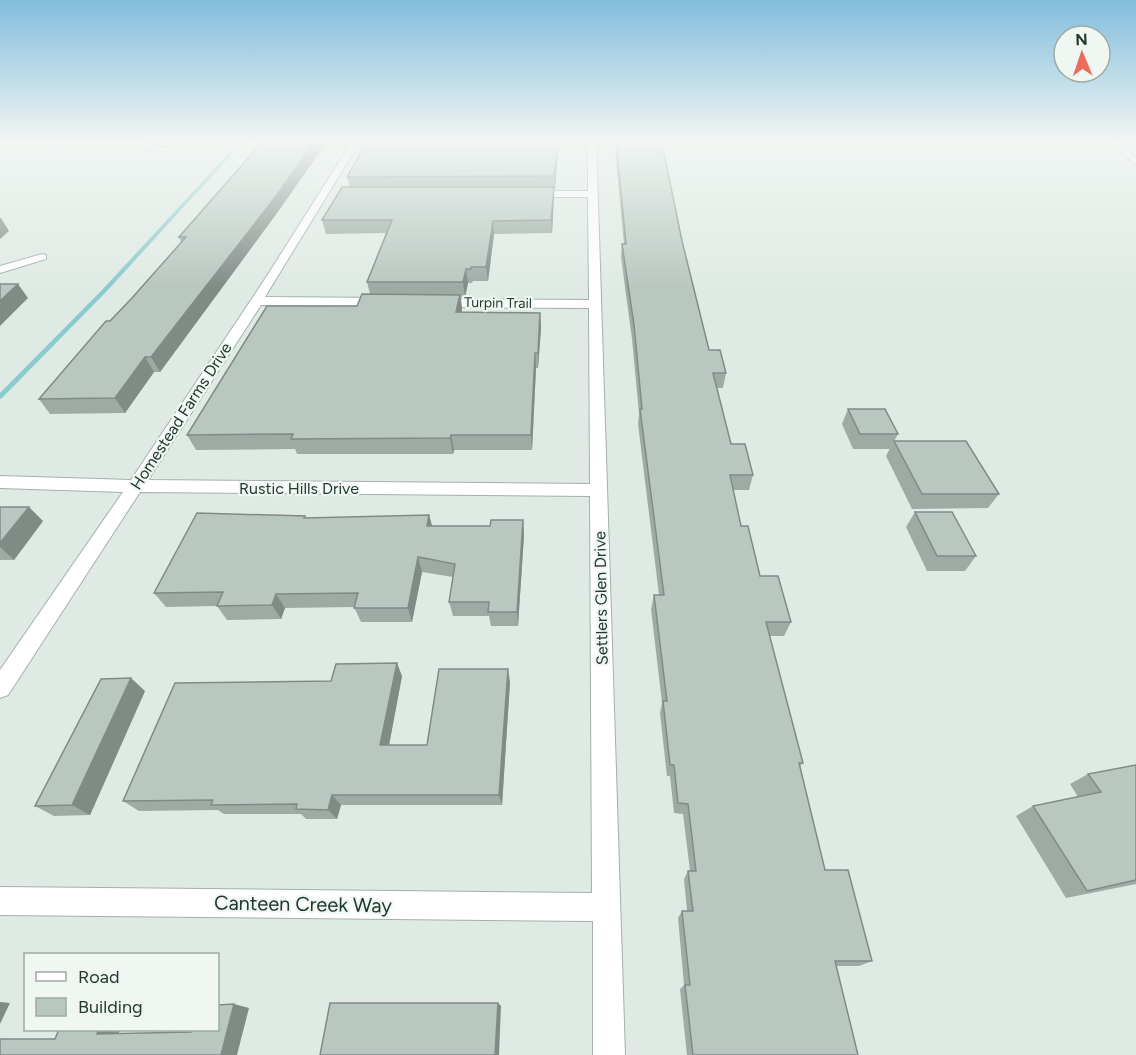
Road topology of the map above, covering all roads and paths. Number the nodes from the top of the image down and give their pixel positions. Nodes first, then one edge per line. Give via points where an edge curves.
1 (333, 189) edge
2 (592, 189) edge
3 (522, 194) edge
4 (592, 194) junction
5 (42, 257) dead end
6 (0, 270) edge
7 (256, 301) junction
8 (397, 302) edge
9 (420, 302) edge
10 (596, 304) junction
11 (0, 482) edge
12 (135, 486) junction
13 (599, 490) junction
14 (0, 688) edge
15 (0, 901) edge
16 (606, 907) junction
17 (609, 1055) edge

1 - 7 street, Homestead Farms Drive
2 - 4 street, Settlers Glen Drive
3 - 4 street
4 - 10 street, Settlers Glen Drive
5 - 6 street
7 - 8 street
7 - 12 street, Homestead Farms Drive
9 - 10 street, Turpin Trail
10 - 13 street, Settlers Glen Drive
11 - 12 street, Rustic Hills Drive
12 - 13 street, Rustic Hills Drive
12 - 14 street, Homestead Farms Drive
13 - 16 street, Settlers Glen Drive
15 - 16 street, Canteen Creek Way
16 - 17 street, Settlers Glen Drive

